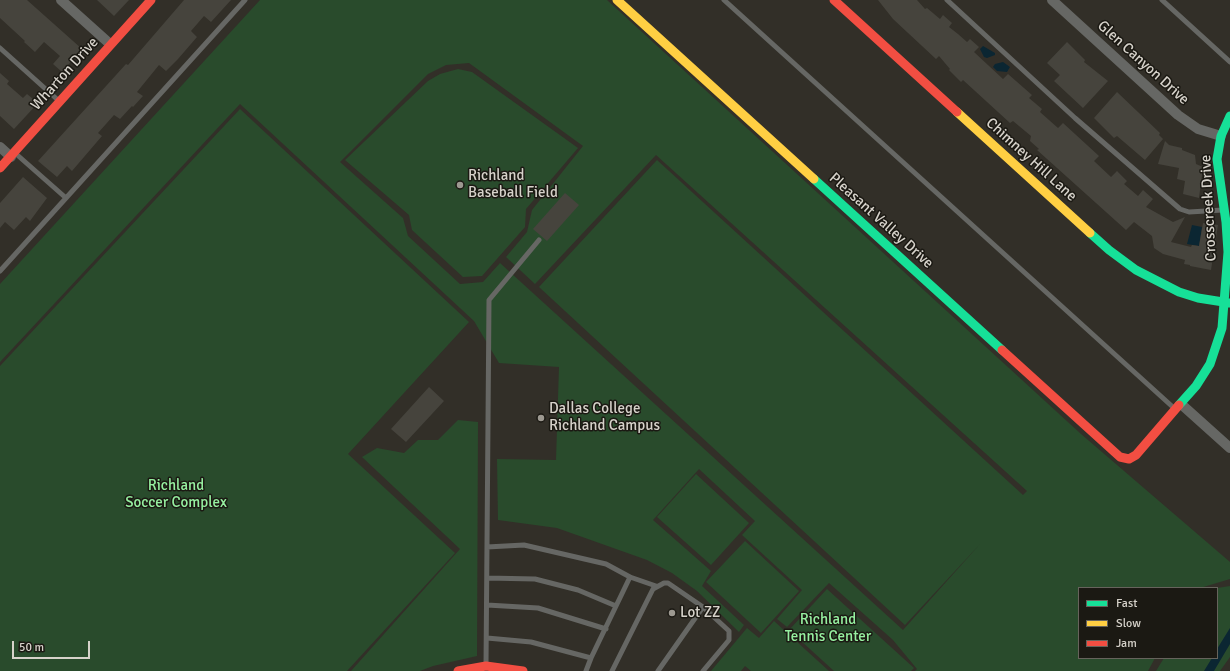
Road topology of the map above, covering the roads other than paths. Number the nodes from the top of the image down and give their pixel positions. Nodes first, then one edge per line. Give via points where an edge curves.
1 (61, 0) edge
2 (151, 0) edge
3 (245, 0) edge
4 (617, 0) edge
5 (724, 0) edge
6 (834, 0) edge
7 (947, 0) edge
8 (1052, 0) edge
9 (1162, 0) edge
10 (110, 44) junction
11 (0, 48) edge
12 (1230, 62) edge
13 (59, 101) junction
14 (1230, 116) edge
15 (1221, 136) junction
16 (0, 147) edge
17 (12, 154) junction
18 (0, 168) edge
19 (66, 198) junction
20 (1224, 210) junction
21 (539, 240) dead end
22 (0, 271) edge
23 (1226, 303) edge
24 (1179, 407) junction
25 (1230, 448) edge
26 (1129, 459) joint
27 (487, 547) junction
28 (487, 578) junction
29 (630, 578) junction
30 (656, 586) junction
31 (487, 605) junction
32 (616, 606) junction
33 (703, 607) junction
34 (606, 628) junction
35 (487, 638) junction
36 (591, 658) junction
37 (486, 666) junction
38 (458, 671) edge
39 (523, 671) edge
40 (586, 671) edge
41 (612, 671) edge
42 (658, 671) edge
43 (703, 671) edge

1 - 10 street
2 - 10 street, Wharton Drive
3 - 19 lane
4 - 26 street, Pleasant Valley Drive via 1120,457
5 - 24 lane
6 - 23 street, Chimney Hill Lane via 845,6 1109,250 1136,270 1162,284 1198,298
7 - 20 lane via 1075,118 1180,209 1190,212
8 - 15 street, Glen Canyon Drive via 1178,115 1198,129
9 - 12 lane
10 - 13 street, Wharton Drive
11 - 13 lane
13 - 17 street, Wharton Drive
14 - 15 street, Crosscreek Drive
15 - 20 street, Crosscreek Drive via 1217,159
16 - 17 street
17 - 18 street, Wharton Drive
17 - 19 lane
19 - 22 lane
20 - 23 street, Crosscreek Drive via 1228,252
21 - 27 lane via 489,300
23 - 24 street, Crosscreek Drive via 1222,328 1210,364
24 - 25 street
24 - 26 street, Crosscreek Drive via 1136,455
27 - 28 lane
27 - 29 lane via 524,545 606,564
28 - 31 lane
28 - 32 lane via 535,579 578,590
29 - 30 lane
29 - 32 lane
30 - 33 lane via 668,583
30 - 41 lane
31 - 34 lane via 538,608
31 - 35 lane
32 - 34 lane
33 - 42 lane
33 - 43 lane via 727,628 730,637
34 - 36 lane
35 - 36 lane via 531,642
35 - 37 lane
36 - 40 lane
37 - 38 street
37 - 39 street

